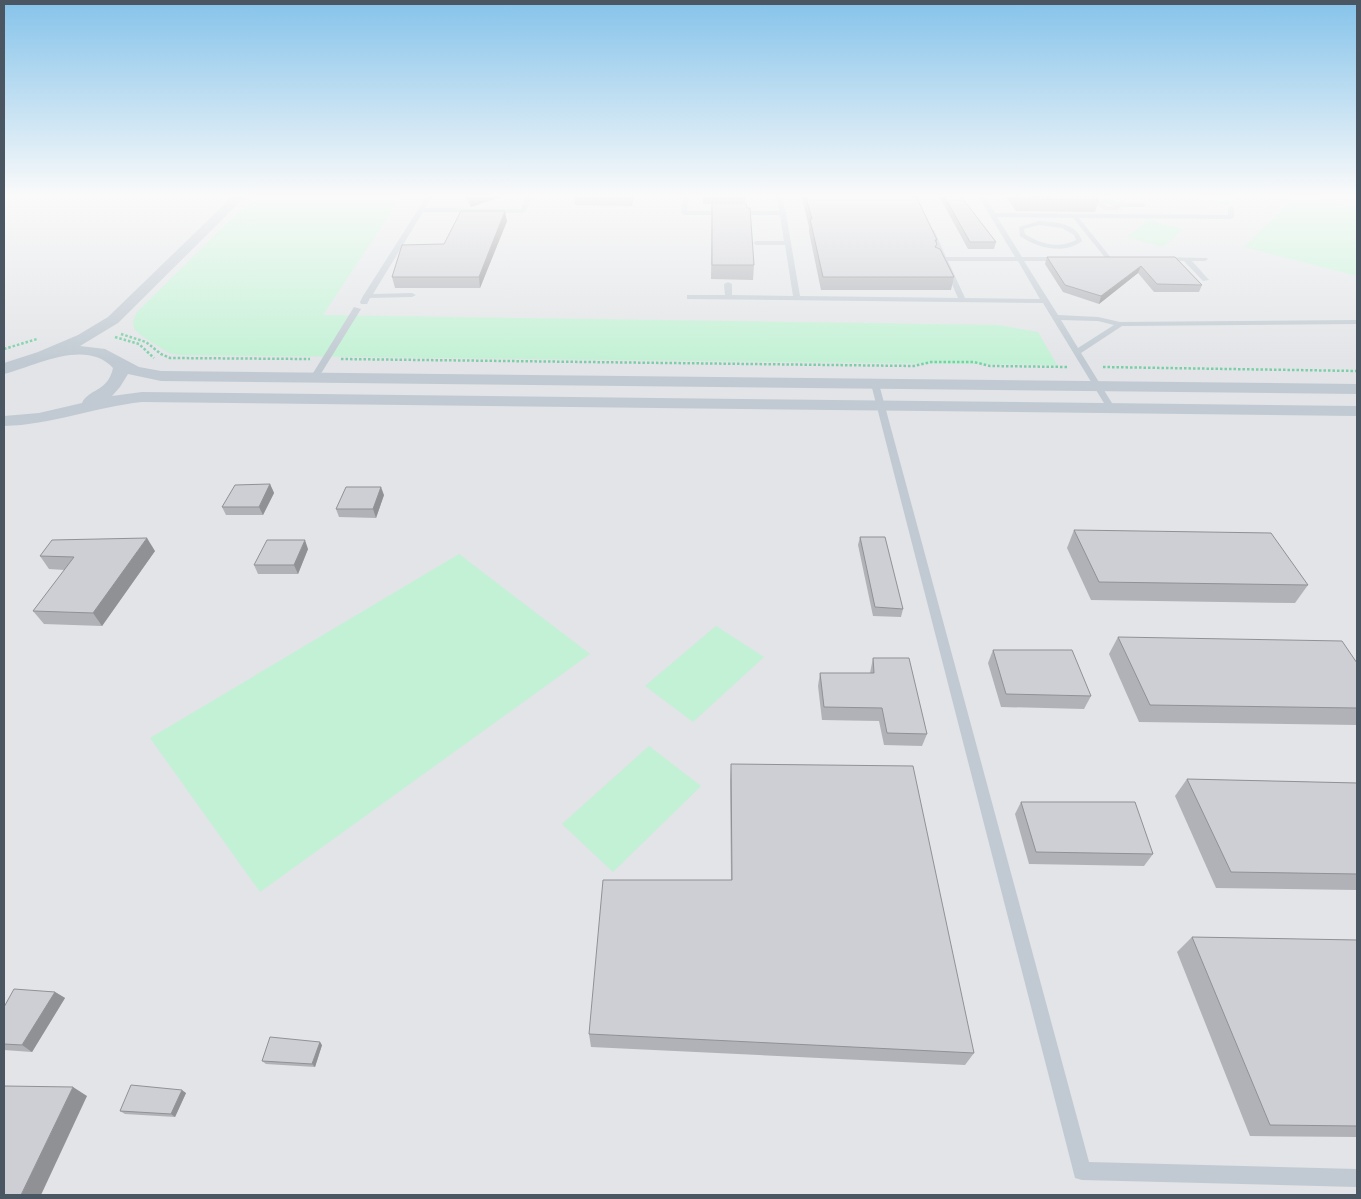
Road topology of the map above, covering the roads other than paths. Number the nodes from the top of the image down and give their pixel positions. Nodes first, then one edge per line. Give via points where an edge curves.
1 (187, 250) edge
2 (396, 250) edge
3 (788, 250) edge
4 (937, 250) edge
5 (1014, 250) edge
6 (1103, 250) edge
7 (1020, 258) junction
8 (940, 259) junction
9 (1070, 259) edge
10 (1100, 259) edge
11 (1110, 259) junction
12 (1119, 259) edge
13 (1157, 259) edge
14 (1186, 259) junction
15 (1205, 259) dead end
16 (1205, 280) dead end
17 (728, 284) edge
18 (412, 295) dead end
19 (690, 297) dead end
20 (729, 298) junction
21 (796, 298) junction
22 (962, 299) junction
23 (1046, 301) junction
24 (357, 309) dead end
25 (1055, 317) junction
26 (1357, 322) edge
27 (1120, 324) junction
28 (111, 327) junction
29 (1076, 352) junction
30 (44, 355) junction
31 (116, 359) junction
32 (4, 368) edge
33 (314, 378) junction
34 (875, 384) junction
35 (1098, 386) junction
36 (1357, 389) edge
37 (880, 406) junction
38 (78, 408) junction
39 (1111, 408) junction
40 (1357, 411) edge
41 (58, 414) junction
42 (4, 421) edge
43 (4, 439) edge
44 (1357, 1178) edge

1 - 28 street
2 - 18 lane via 366,299
3 - 21 lane
4 - 8 lane
5 - 7 lane
6 - 11 lane
7 - 8 lane
7 - 9 lane
7 - 23 lane
8 - 22 lane
10 - 11 lane
11 - 12 lane
13 - 14 lane
14 - 15 lane
14 - 16 lane
17 - 20 lane
19 - 20 lane
20 - 21 lane
21 - 22 lane
22 - 23 lane
23 - 25 lane
24 - 33 lane
25 - 27 lane via 1098,319
25 - 29 lane
26 - 27 lane
27 - 29 lane
28 - 30 street
28 - 31 street via 107,344
29 - 35 lane
30 - 31 street via 92,351
30 - 32 street
31 - 33 street via 134,371 161,376
31 - 38 street via 121,375 116,383
33 - 34 street
34 - 35 street
34 - 37 lane
35 - 36 street
35 - 39 lane
37 - 38 street via 142,398 106,401
37 - 39 street
37 - 44 lane via 1082,1171
38 - 41 street
39 - 40 street
41 - 42 street
41 - 43 street

